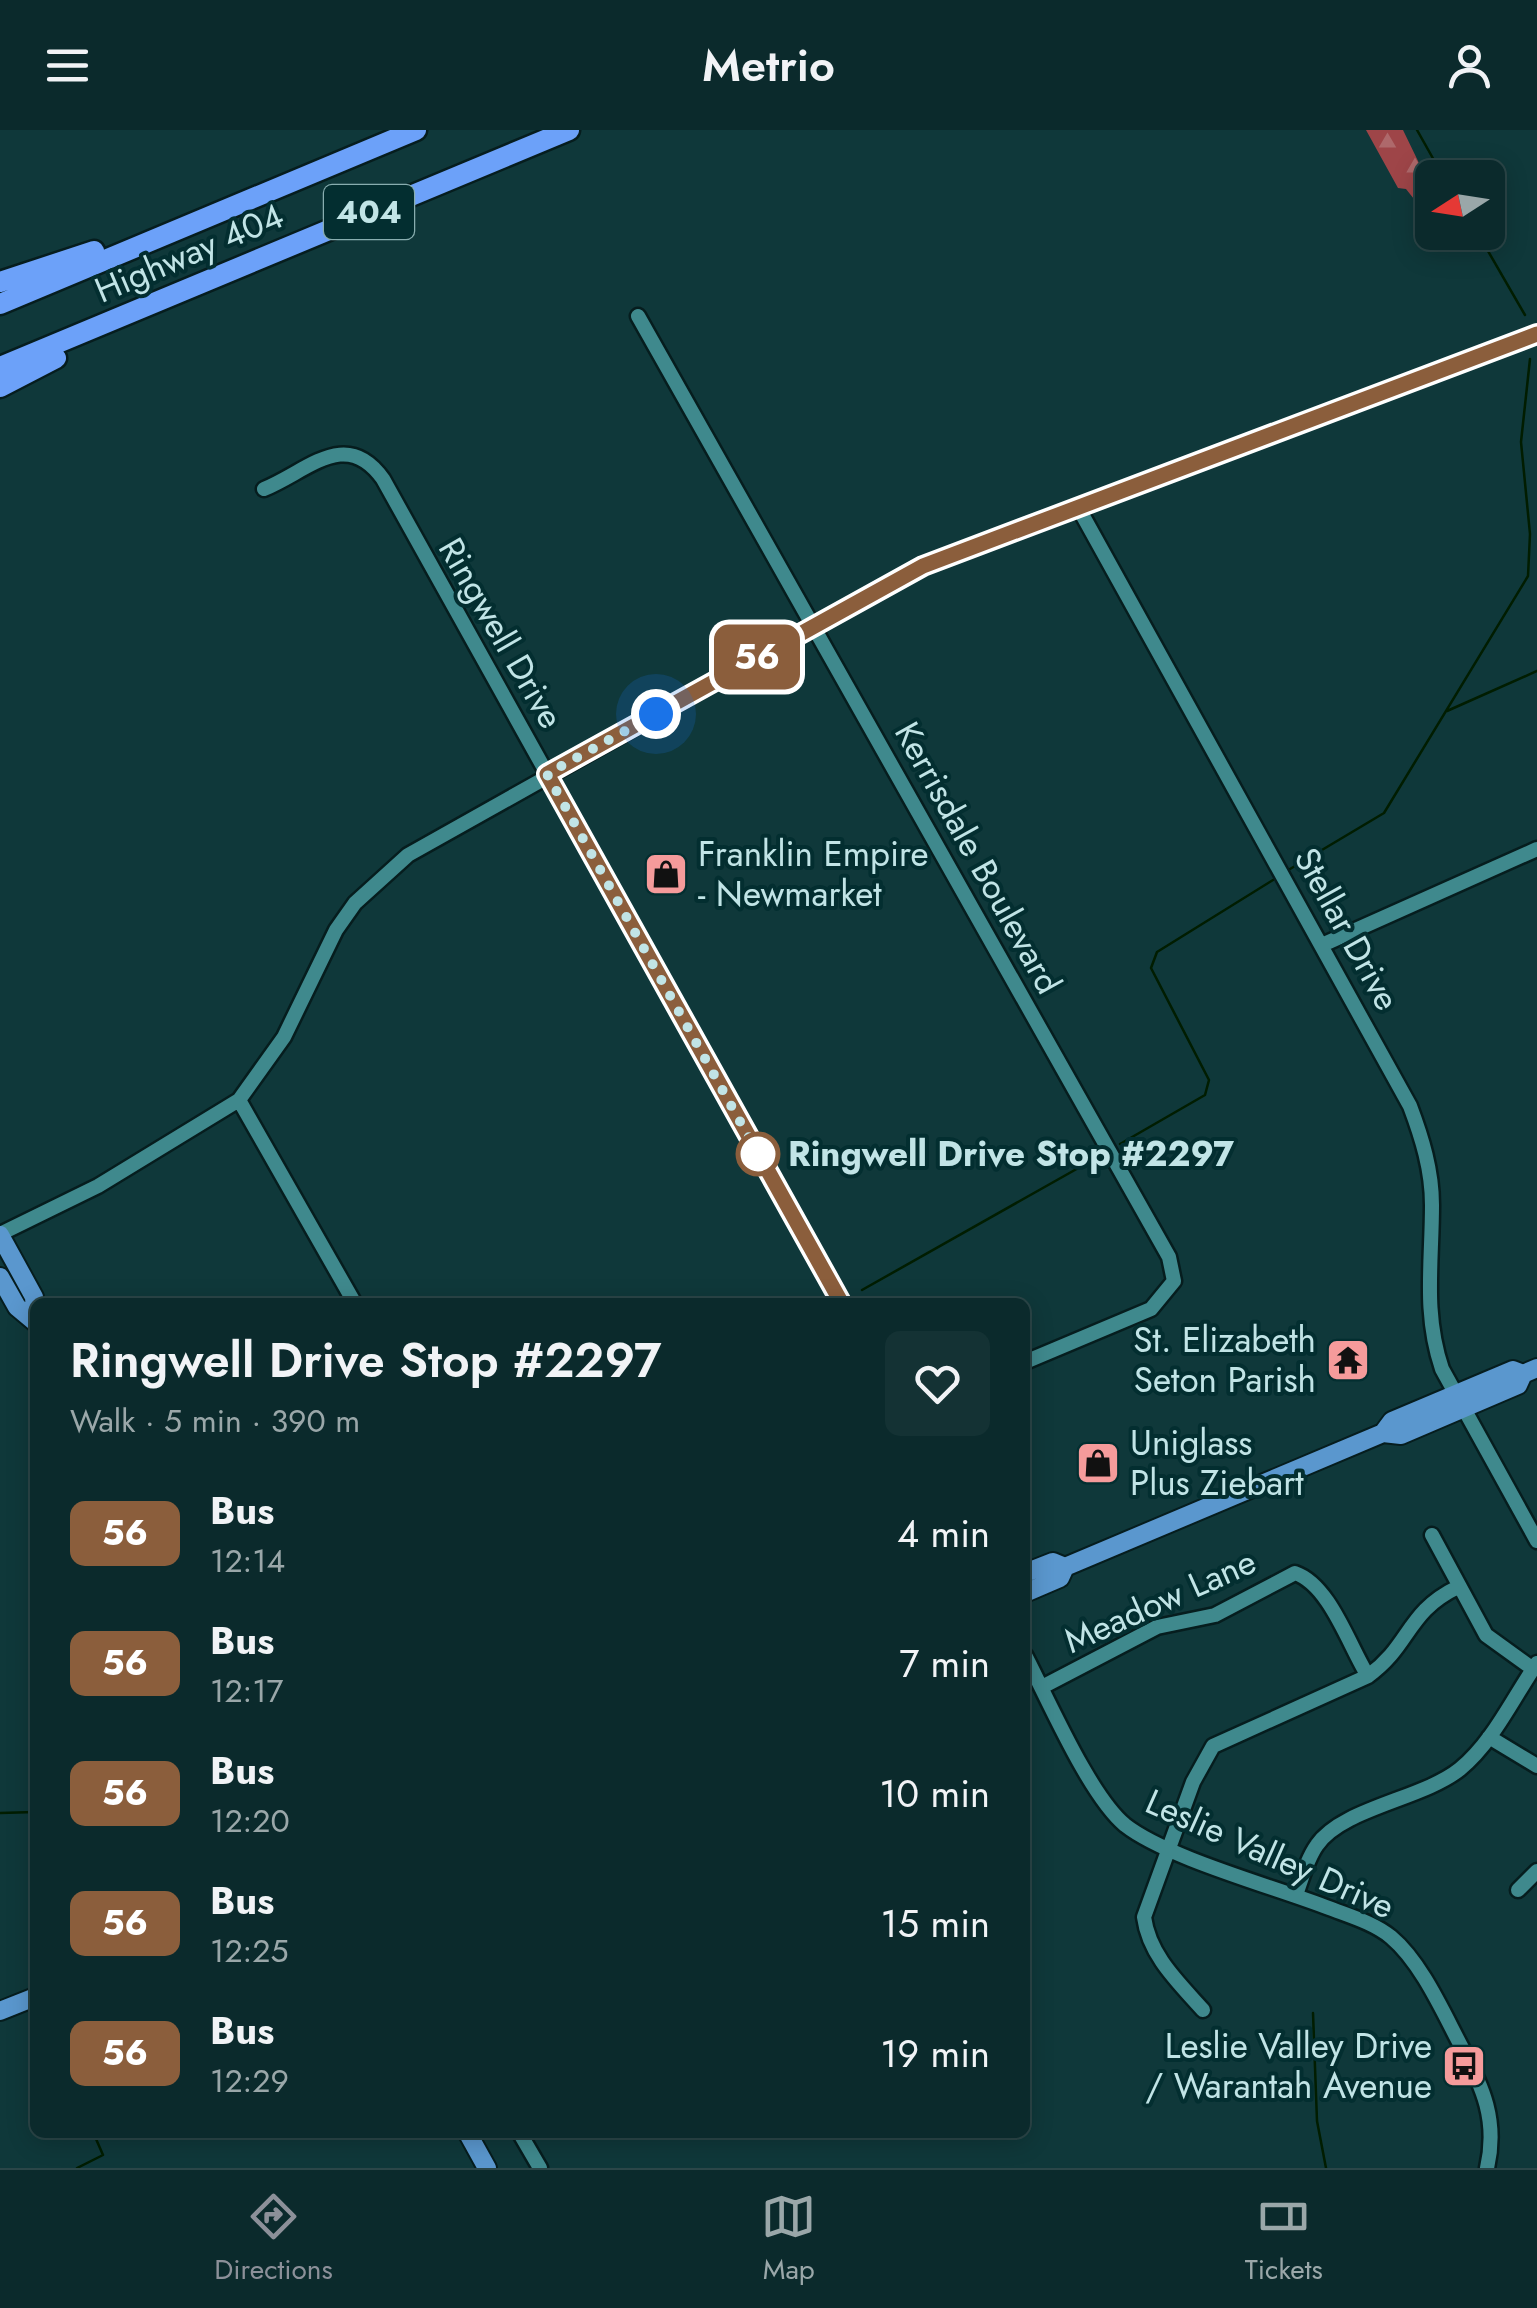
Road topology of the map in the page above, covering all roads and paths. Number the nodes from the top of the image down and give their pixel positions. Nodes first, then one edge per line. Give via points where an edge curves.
1 (416, 130) edge
2 (569, 130) edge
3 (154, 237) junction
4 (0, 282) edge
5 (170, 297) junction
6 (0, 304) edge
7 (638, 316) dead end
8 (1537, 334) edge
9 (0, 367) edge
10 (0, 387) edge
11 (264, 488) dead end
12 (1078, 508) junction
13 (812, 626) junction
14 (547, 774) junction
15 (1537, 849) edge
16 (1322, 945) junction
17 (238, 1100) junction
18 (0, 1234) edge
19 (0, 1277) edge
20 (34, 1298) edge
21 (352, 1298) edge
22 (839, 1298) edge
23 (30, 1318) edge
24 (1030, 1360) edge
25 (1530, 1371) edge
26 (1460, 1401) junction
27 (1432, 1535) dead end
28 (1537, 1541) edge
29 (1065, 1566) junction
30 (1030, 1572) edge
31 (1458, 1587) junction
32 (1030, 1591) edge
33 (1030, 1664) edge
34 (1535, 1666) edge
35 (1368, 1676) junction
36 (1042, 1687) junction
37 (1489, 1736) junction
38 (1537, 1766) edge
39 (1169, 1848) junction
40 (1537, 1870) edge
41 (1518, 1890) dead end
42 (1296, 1895) junction
43 (30, 1999) edge
44 (1203, 2010) dead end
45 (0, 2011) edge
46 (470, 2138) edge
47 (523, 2138) edge
48 (487, 2168) edge
49 (540, 2168) edge
50 (1488, 2168) edge

1 - 3 highway, Highway 404 / 404
2 - 5 highway, Highway 404 / 404
3 - 4 highway via 119,242
3 - 6 highway, Highway 404 / 404
5 - 9 highway, Highway 404 / 404
5 - 10 highway via 148,316
7 - 13 street, Kerrisdale Boulevard
8 - 12 street
11 - 14 street, Ringwell Drive via 336,454 350,453 372,465
12 - 13 street via 923,566
12 - 16 street, Stellar Drive
13 - 14 street
13 - 24 street, Kerrisdale Boulevard via 1172,1270 1170,1290 1151,1308
14 - 17 street via 408,855 355,902 284,1038
14 - 22 street, Ringwell Drive
15 - 16 street
16 - 26 street, Stellar Drive via 1400,1086 1422,1142 1432,1205 1428,1323
17 - 18 street via 98,1186
17 - 21 street
18 - 20 main road
19 - 23 main road
25 - 26 main road via 1513,1370
26 - 28 street, Stellar Drive
26 - 29 main road via 1392,1421 1383,1433
27 - 31 street
29 - 30 main road via 1053,1562
29 - 32 main road via 1060,1578
31 - 34 street via 1486,1635
31 - 35 street via 1430,1601 1385,1664
33 - 36 street, Leslie Valley Drive
34 - 37 street
35 - 36 street, Meadow Lane via 1323,1597 1295,1573 1215,1615 1157,1627
35 - 39 street via 1213,1746
36 - 39 street, Leslie Valley Drive via 1103,1800 1123,1823
37 - 38 street
37 - 42 street via 1436,1785 1319,1841
39 - 42 street, Leslie Valley Drive
39 - 44 street via 1144,1917 1146,1935
40 - 41 street
42 - 50 street, Leslie Valley Drive via 1375,1928 1406,1955 1480,2082 1491,2124
43 - 45 main road
46 - 48 main road
47 - 49 street

